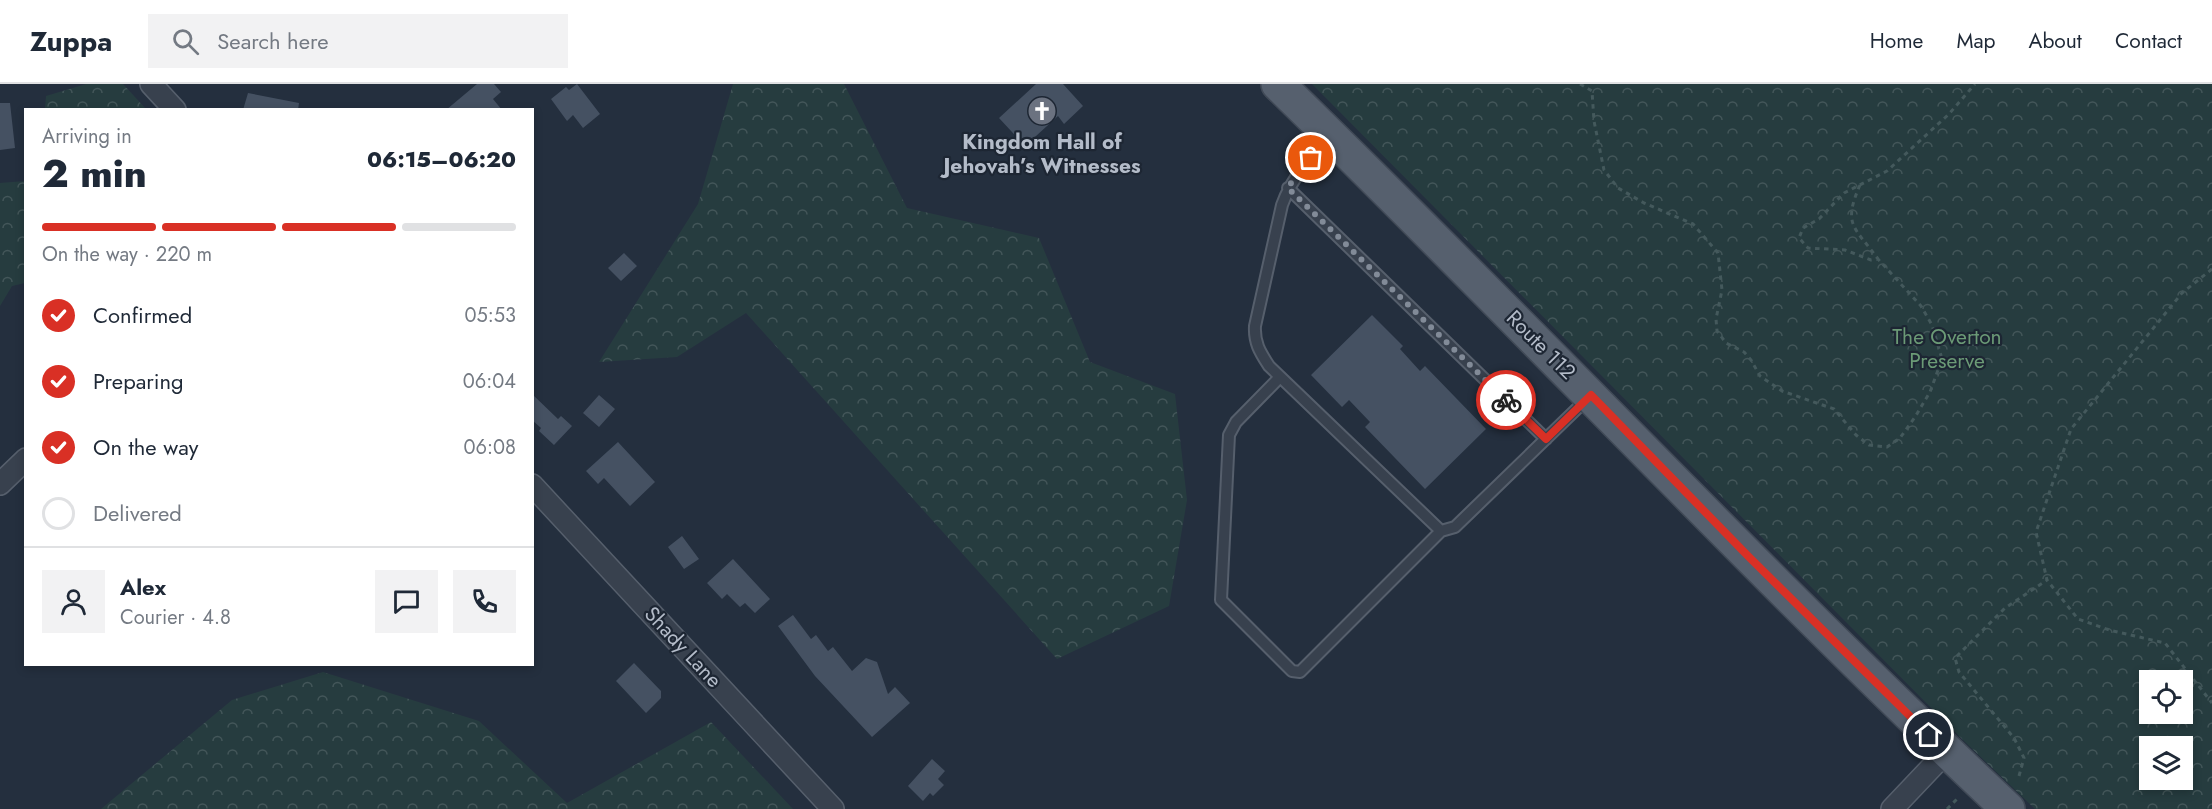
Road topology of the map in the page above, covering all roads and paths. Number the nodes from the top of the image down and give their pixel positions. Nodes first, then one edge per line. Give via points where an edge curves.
1 (151, 84) edge
2 (1278, 84) edge
3 (1580, 84) edge
4 (1975, 84) edge
5 (173, 108) edge
6 (1333, 137) junction
7 (1860, 185) junction
8 (1288, 188) junction
9 (1878, 259) junction
10 (2212, 269) edge
11 (1280, 377) junction
12 (1591, 395) junction
13 (1546, 439) junction
14 (24, 461) edge
15 (0, 484) edge
16 (534, 487) edge
17 (1441, 531) junction
18 (2047, 580) junction
19 (2212, 703) edge
20 (1947, 752) junction
21 (2019, 776) dead end
22 (1958, 798) dead end
23 (833, 809) edge
24 (1892, 809) edge
25 (1947, 809) edge
26 (2008, 809) edge

1 - 5 street
2 - 6 main road, Route 112
3 - 9 path via 1592,92 1604,170 1618,188 1693,224 1718,253 1722,290 1717,331 1726,343 1744,352 1760,376 1782,391 1834,409 1869,445 1887,447 1900,438 1915,417 1930,392 1942,359 1932,325 1921,306
4 - 7 path via 1949,114 1887,171
6 - 8 lane via 1298,172
6 - 12 main road, Route 112
7 - 9 path via 1851,205 1851,224
7 - 9 path via 1844,193 1819,219 1803,228 1800,238 1808,248 1845,250
8 - 11 lane via 1254,338 1258,350
8 - 13 lane
10 - 18 path via 2182,293 2071,429 2036,532
11 - 17 lane
11 - 17 lane via 1236,422 1229,435 1221,600 1292,671 1299,672
12 - 13 lane
12 - 20 main road, Route 112
13 - 17 lane via 1455,527
14 - 15 street
16 - 23 street, Shady Lane
18 - 19 path via 2078,619 2165,643
18 - 21 path via 2006,608 1955,658 1959,672 2014,738 2024,759
20 - 24 street
20 - 26 main road, Route 112
22 - 25 path

